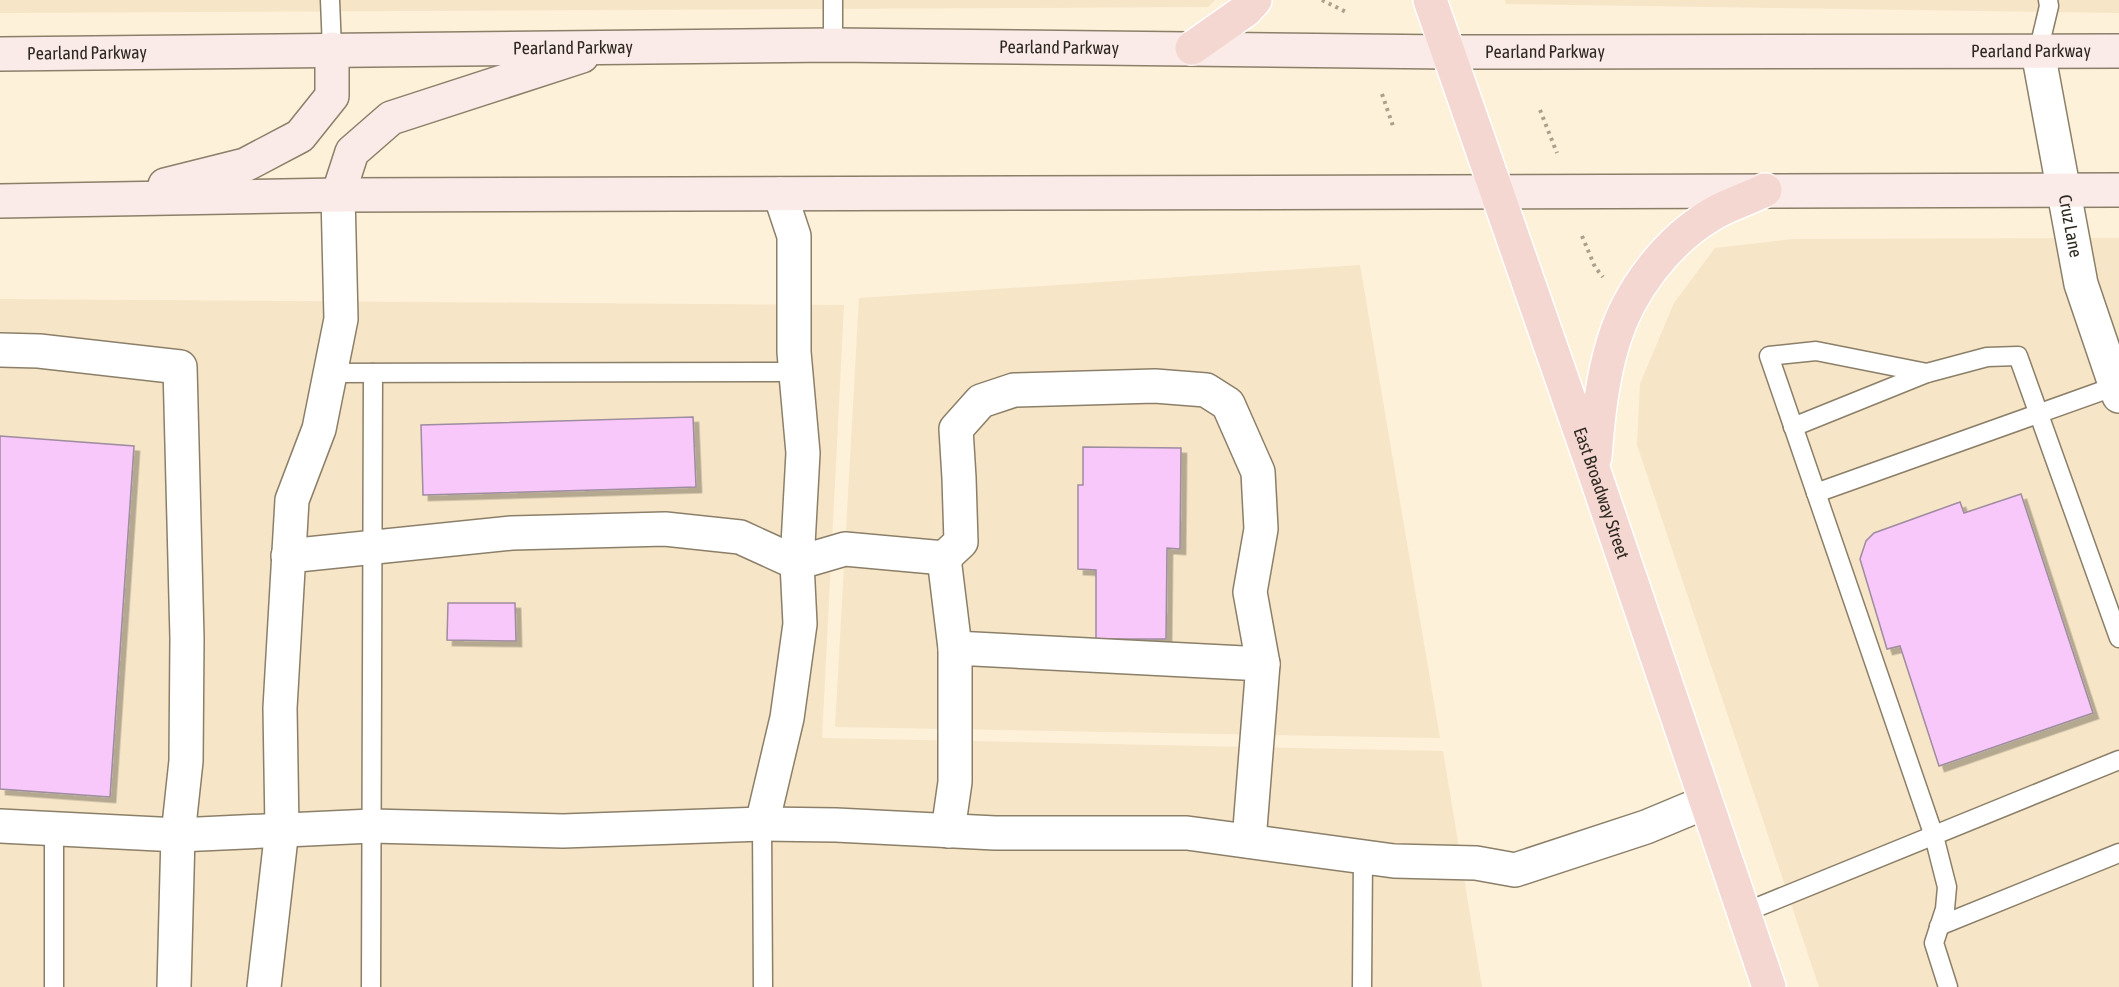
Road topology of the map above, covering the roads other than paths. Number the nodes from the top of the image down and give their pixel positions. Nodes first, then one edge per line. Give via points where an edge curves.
1 (330, 0) edge
2 (833, 0) edge
3 (1255, 0) edge
4 (1430, 0) edge
5 (2048, 0) edge
6 (833, 45) junction
7 (613, 46) junction
8 (1192, 48) junction
9 (332, 49) junction
10 (2119, 51) edge
11 (1448, 52) junction
12 (2038, 52) junction
13 (0, 54) edge
14 (1765, 190) junction
15 (2063, 190) junction
16 (2119, 190) edge
17 (1496, 191) junction
18 (780, 194) junction
19 (338, 195) junction
20 (108, 199) junction
21 (0, 201) edge
22 (0, 350) edge
23 (796, 372) junction
24 (331, 373) junction
25 (373, 373) junction
26 (1927, 373) junction
27 (2117, 391) edge
28 (2039, 413) junction
29 (1793, 427) junction
30 (1594, 471) junction
31 (1816, 493) junction
32 (373, 546) junction
33 (288, 556) junction
34 (944, 558) junction
35 (797, 563) junction
36 (2119, 638) edge
37 (955, 648) junction
38 (1263, 664) junction
39 (2119, 760) edge
40 (1706, 802) junction
41 (762, 824) junction
42 (0, 825) edge
43 (372, 826) junction
44 (54, 828) junction
45 (282, 829) junction
46 (948, 831) junction
47 (178, 835) junction
48 (1934, 836) junction
49 (1249, 841) junction
50 (2119, 853) edge
51 (1363, 857) junction
52 (1743, 913) junction
53 (1939, 926) junction
54 (54, 987) edge
55 (174, 987) edge
56 (264, 987) edge
57 (371, 987) edge
58 (763, 987) edge
59 (1362, 987) edge
60 (1768, 987) edge
61 (1948, 987) edge

1 - 9 lane
2 - 6 lane
3 - 8 main road
4 - 11 main road, East Broadway Street
5 - 12 lane
6 - 7 main road, Pearland Parkway
6 - 8 main road, Pearland Parkway
7 - 9 main road, Pearland Parkway
7 - 19 main road via 391,118 352,152
8 - 11 main road, Pearland Parkway
9 - 13 main road, Pearland Parkway
9 - 20 main road via 332,96 300,136 245,165
10 - 12 main road, Pearland Parkway
11 - 12 main road, Pearland Parkway
11 - 17 main road, East Broadway Street
12 - 15 street, Cruz Lane
14 - 15 main road
14 - 17 main road
14 - 30 main road via 1711,214 1683,235 1656,261 1634,296 1614,339 1599,408
15 - 16 main road
15 - 27 street, Cruz Lane via 2081,284
17 - 18 main road
17 - 30 main road, East Broadway Street
18 - 19 main road
18 - 23 street via 794,236
19 - 20 main road
19 - 24 street via 341,319
20 - 21 main road
22 - 47 street via 180,367 187,638 186,761
23 - 25 lane
23 - 35 street via 803,453
24 - 25 lane
24 - 33 street via 319,429 292,500
25 - 32 lane
26 - 28 lane via 1988,357 2018,356
26 - 29 lane
26 - 29 lane via 1816,351 1769,356
27 - 28 lane
28 - 31 lane
28 - 36 lane
29 - 31 lane
30 - 40 main road, East Broadway Street
31 - 48 lane
32 - 33 street
32 - 35 street via 512,532 665,530 740,537
32 - 43 lane
33 - 45 street via 280,708
34 - 35 street via 845,549
34 - 37 street
34 - 38 street via 961,542 956,429 981,401 1014,390 1155,386 1206,390 1228,404 1258,472 1261,529 1250,592
35 - 41 street via 800,624 787,718
37 - 38 street
37 - 46 street via 955,782
38 - 49 street
39 - 48 lane
40 - 51 street via 1646,827 1515,870 1476,863
40 - 52 main road, East Broadway Street
41 - 43 street via 564,831
41 - 46 street
41 - 58 lane
42 - 44 street
43 - 45 street
43 - 57 lane
44 - 47 street
44 - 54 lane
45 - 47 street
45 - 56 street
46 - 49 street via 1187,833
47 - 55 street
48 - 52 lane
48 - 53 lane via 1947,887
49 - 51 street
50 - 53 lane
51 - 59 lane
52 - 60 main road, East Broadway Street
53 - 61 lane via 1934,943

